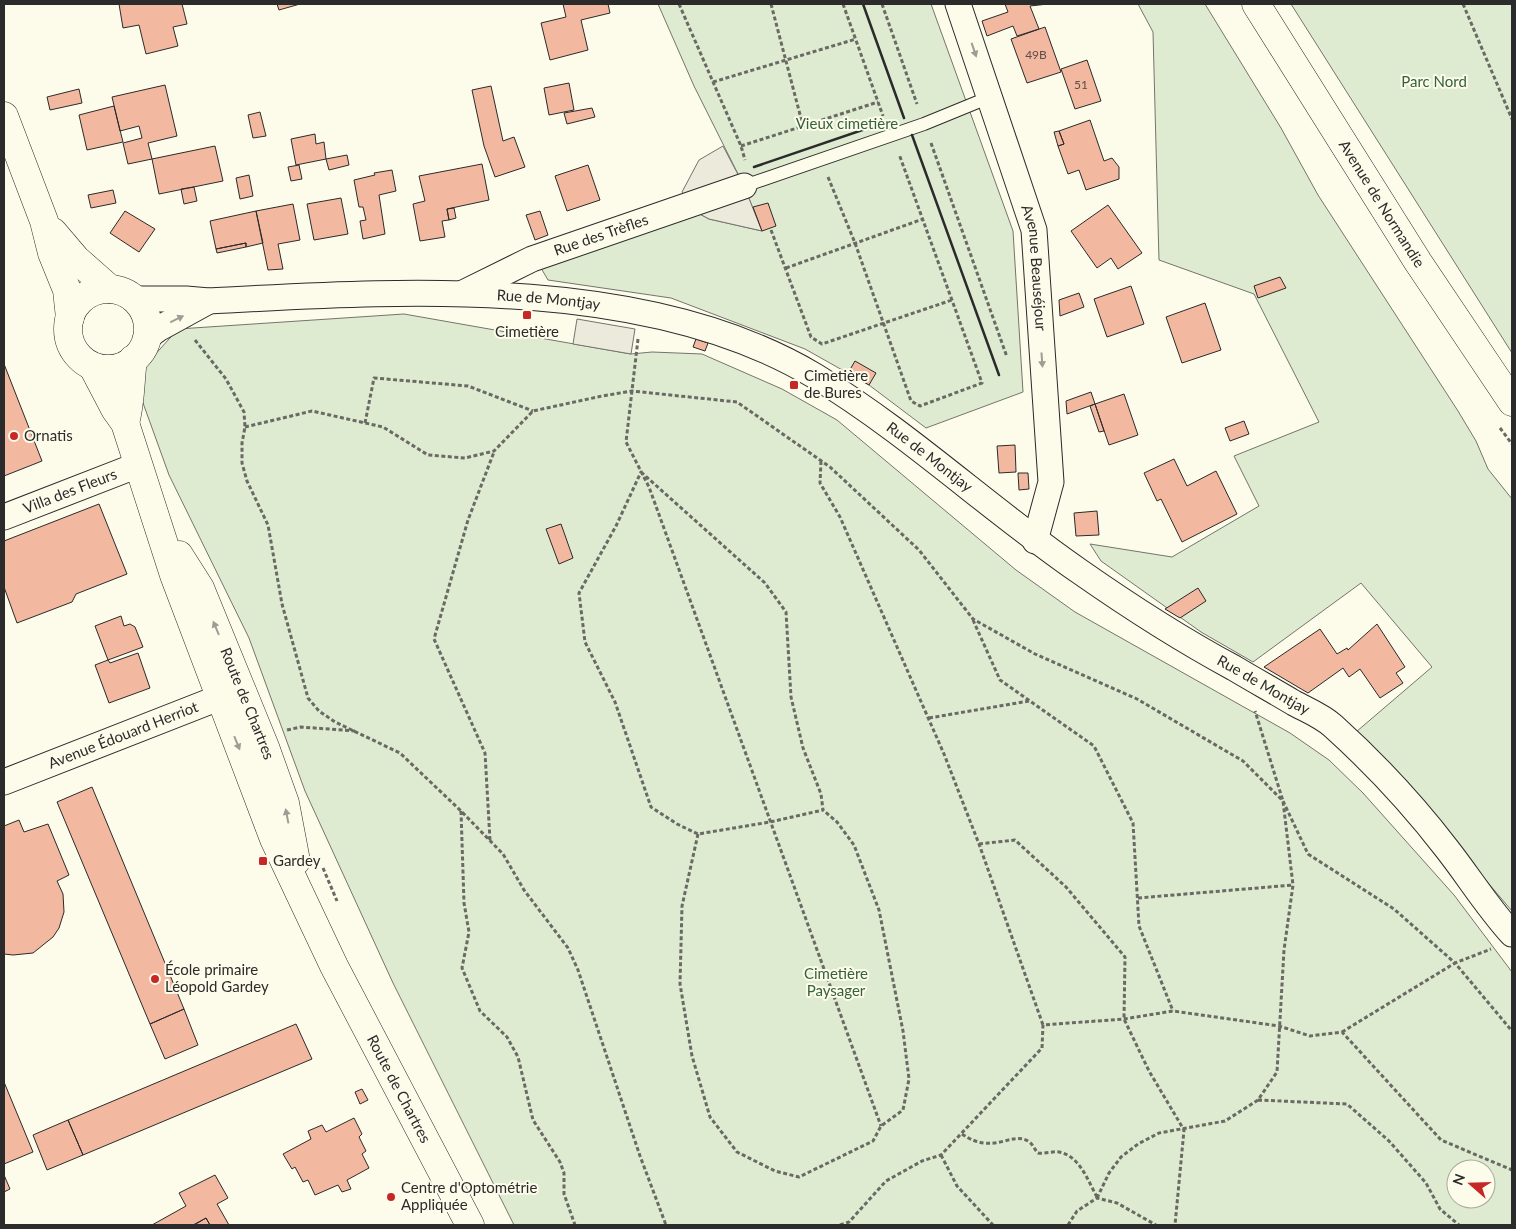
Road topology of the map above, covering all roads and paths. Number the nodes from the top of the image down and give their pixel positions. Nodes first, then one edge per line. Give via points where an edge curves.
1 (679, 4) edge
2 (771, 4) edge
3 (843, 4) edge
4 (882, 4) edge
5 (958, 4) edge
6 (1256, 4) edge
7 (1463, 4) edge
8 (856, 39) junction
9 (786, 60) junction
10 (713, 82) junction
11 (990, 97) junction
12 (878, 102) junction
13 (1512, 119) edge
14 (5, 122) edge
15 (924, 124) junction
16 (803, 126) junction
17 (891, 135) junction
18 (741, 146) junction
19 (821, 159) junction
20 (748, 184) junction
21 (923, 219) junction
22 (44, 221) junction
23 (771, 230) dead end
24 (855, 243) junction
25 (786, 268) junction
26 (122, 294) junction
27 (461, 294) junction
28 (952, 300) junction
29 (209, 302) junction
30 (641, 313) junction
31 (187, 315) junction
32 (70, 318) junction
33 (883, 324) junction
34 (140, 349) junction
35 (1007, 357) dead end
36 (93, 367) junction
37 (632, 391) junction
38 (1512, 402) edge
39 (533, 411) junction
40 (125, 423) junction
41 (365, 423) junction
42 (245, 427) junction
43 (494, 451) junction
44 (821, 461) junction
45 (138, 465) junction
46 (641, 472) junction
47 (4, 517) edge
48 (1035, 541) junction
49 (973, 620) junction
50 (1243, 674) junction
51 (230, 693) junction
52 (1030, 701) junction
53 (929, 718) junction
54 (300, 727) dead end
55 (358, 732) junction
56 (4, 782) edge
57 (1283, 801) junction
58 (823, 810) junction
59 (461, 812) junction
60 (770, 822) junction
61 (698, 834) junction
62 (490, 841) junction
63 (979, 844) junction
64 (1293, 885) junction
65 (1138, 898) junction
66 (1504, 940) edge
67 (1455, 963) junction
68 (1173, 1011) junction
69 (1124, 1019) junction
70 (1043, 1025) junction
71 (1279, 1026) junction
72 (1512, 1031) edge
73 (1342, 1032) junction
74 (1258, 1100) junction
75 (881, 1126) junction
76 (1184, 1130) junction
77 (962, 1134) junction
78 (941, 1155) junction
79 (1512, 1170) edge
80 (1097, 1198) junction
81 (470, 1225) edge
82 (575, 1225) edge
83 (666, 1225) edge
84 (840, 1225) edge
85 (993, 1225) edge
86 (1068, 1225) edge
87 (1156, 1225) edge
88 (1175, 1225) edge
89 (1459, 1225) edge

1 - 10 path
2 - 9 path
3 - 8 path
4 - 15 path
5 -> 11 street, Avenue Beauséjour
6 - 38 main road, Avenue de Normandie via 1418,262
7 - 13 path
8 - 9 path
8 - 12 path
9 - 10 path
9 - 16 path
10 - 18 path
11 - 15 lane
11 -> 48 street, Avenue Beauséjour via 1034,230 1051,482
12 - 16 path
12 - 17 path
14 - 22 main road
15 - 17 lane
15 - 35 path
16 - 18 path
17 - 19 lane
17 - 21 path
18 - 20 path
19 - 20 lane
19 - 24 path
20 - 27 street, Rue des Trèfles via 532,259
21 - 24 path
21 - 28 path
22 - 26 main road via 76,259
22 - 32 main road via 52,253 67,290
23 - 25 path
24 - 25 path
24 - 33 path
25 - 33 path via 811,337 822,344
26 - 29 street, Rue de Montjay
26 - 32 main road via 89,294 81,300
26 - 34 main road via 144,313 147,325
27 - 29 street, Rue de Montjay via 403,292
27 - 30 street, Rue de Montjay via 581,303
28 - 33 path
28 - 33 path via 982,383 920,406 911,401
29 - 31 street, Rue de Montjay
30 - 37 path
30 - 48 street, Rue de Montjay via 732,338 775,355 814,376 896,430
34 -> 31 street, Rue de Montjay via 158,329
31 - 42 path via 189,333 226,379 244,412
32 - 36 main road via 68,329 75,352
34 - 36 main road via 114,368
34 - 40 main road, Route de Chartres via 129,390 130,407
36 - 40 main road, Route de Chartres
37 - 39 path
37 - 44 path via 737,402
37 - 46 path via 626,442
39 - 41 path via 468,386 374,378
39 - 43 path
40 - 45 main road, Route de Chartres
41 - 42 path via 312,411
41 - 43 path via 382,427 428,455 465,458
42 - 55 path via 242,463 268,525 285,620 308,698 335,722
43 - 62 path via 468,520 434,639 485,753
44 - 49 path via 919,550
44 - 53 path via 820,483 840,517
45 - 47 street, Villa des Fleurs
45 - 51 main road, Route de Chartres via 158,522 200,588
46 - 58 path via 765,583 786,612 791,696
46 - 60 path
46 - 61 path via 579,593 585,642 614,702 651,807
48 - 50 street, Rue de Montjay via 1154,622
49 - 52 path via 1000,680
49 - 57 path via 1035,654 1137,699 1243,761
50 - 57 path
50 - 66 street, Rue de Montjay via 1330,723 1444,845
51 - 56 street, Avenue Édouard Herriot
51 - 81 main road, Route de Chartres via 285,803 304,898 334,966
52 - 53 path
52 - 65 path via 1094,746 1132,822
53 - 63 path
54 - 55 path
55 - 59 path via 400,753
57 - 64 path
57 - 67 path via 1308,854 1394,909
58 - 60 path
58 - 75 path via 854,844 879,910 903,1032 909,1079 903,1110
59 - 62 path
59 - 82 path via 464,903 469,932 462,968 480,1011 507,1037 518,1057 533,1120 564,1173 564,1194
60 - 61 path
60 - 75 path
61 - 75 path via 682,906 680,984 692,1056 710,1117 737,1152 775,1171 799,1176 874,1141
62 - 83 path via 568,948
63 - 69 path via 1015,840 1066,887 1125,957
63 - 70 path
64 - 65 path
64 - 71 path via 1284,950
65 - 68 path via 1139,926
66 - 67 path
67 - 72 path
67 - 73 path
68 - 69 path
68 - 71 path
69 - 70 path
69 - 76 path via 1149,1071
70 - 77 path via 1042,1048
71 - 73 path via 1310,1036
71 - 74 path via 1277,1072
73 - 79 path via 1441,1140
74 - 76 path via 1225,1121
74 - 89 path via 1347,1104 1389,1141 1426,1183 1440,1209
76 - 80 path via 1159,1133 1138,1144 1115,1165
76 - 88 path
77 - 78 path
77 - 80 path via 984,1144 1018,1139 1026,1140 1038,1153 1059,1152 1084,1171
78 - 84 path via 922,1161 886,1181 848,1222
78 - 85 path via 956,1186
80 - 86 path via 1076,1211
80 - 87 path via 1117,1203

